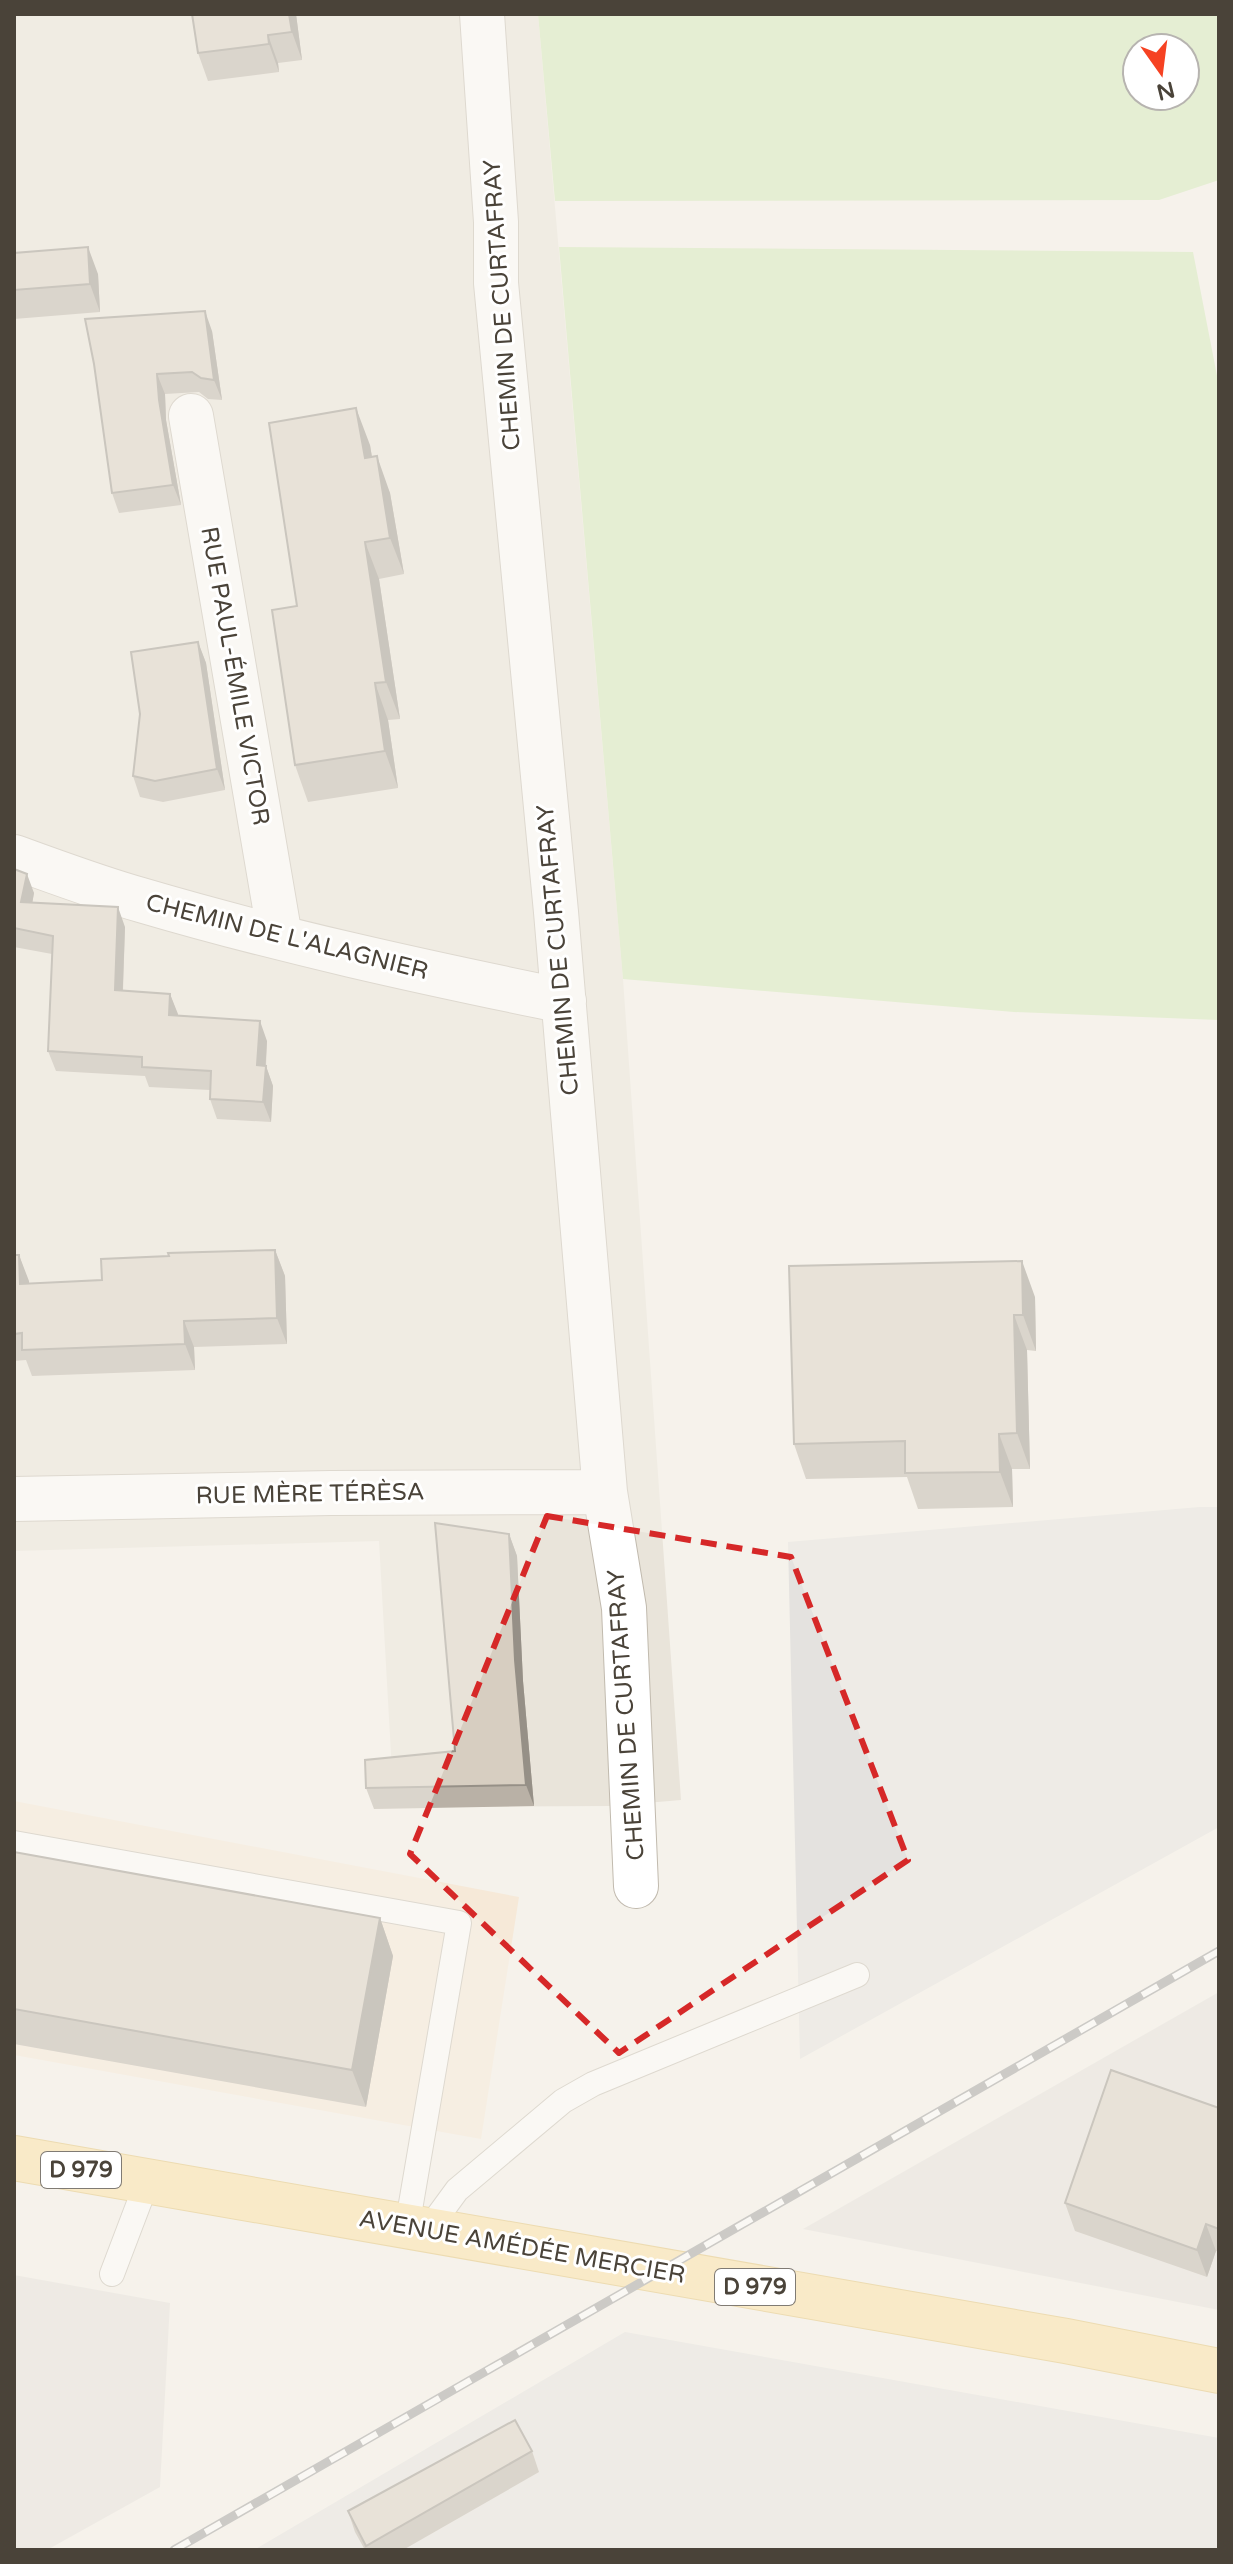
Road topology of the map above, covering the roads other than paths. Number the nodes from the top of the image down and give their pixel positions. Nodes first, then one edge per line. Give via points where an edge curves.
1 (482, 14) edge
2 (191, 416) dead end
3 (14, 857) edge
4 (280, 937) junction
5 (564, 1001) junction
6 (605, 1492) junction
7 (14, 1499) edge
8 (14, 1843) edge
9 (636, 1886) dead end
10 (857, 1975) dead end
11 (14, 2158) edge
12 (147, 2182) junction
13 (417, 2229) junction
14 (112, 2274) dead end
15 (1219, 2371) edge

1 - 5 street, CHEMIN DE CURTAFRAY via 496,283
2 - 4 street, RUE PAUL-ÉMILE VICTOR
3 - 4 street, CHEMIN DE L'ALAGNIER via 140,900
4 - 5 street, CHEMIN DE L'ALAGNIER
5 - 6 street, CHEMIN DE CURTAFRAY
6 - 7 street, RUE MÈRE TÉRÈSA
6 - 9 street, CHEMIN DE CURTAFRAY via 624,1608
8 - 13 lane via 459,1923
10 - 13 lane via 563,2101
11 - 12 main road, AVENUE AMÉDÉE MERCIER / D 979
12 - 13 main road, AVENUE AMÉDÉE MERCIER / D 979
12 - 14 lane
13 - 15 main road, AVENUE AMÉDÉE MERCIER / D 979

